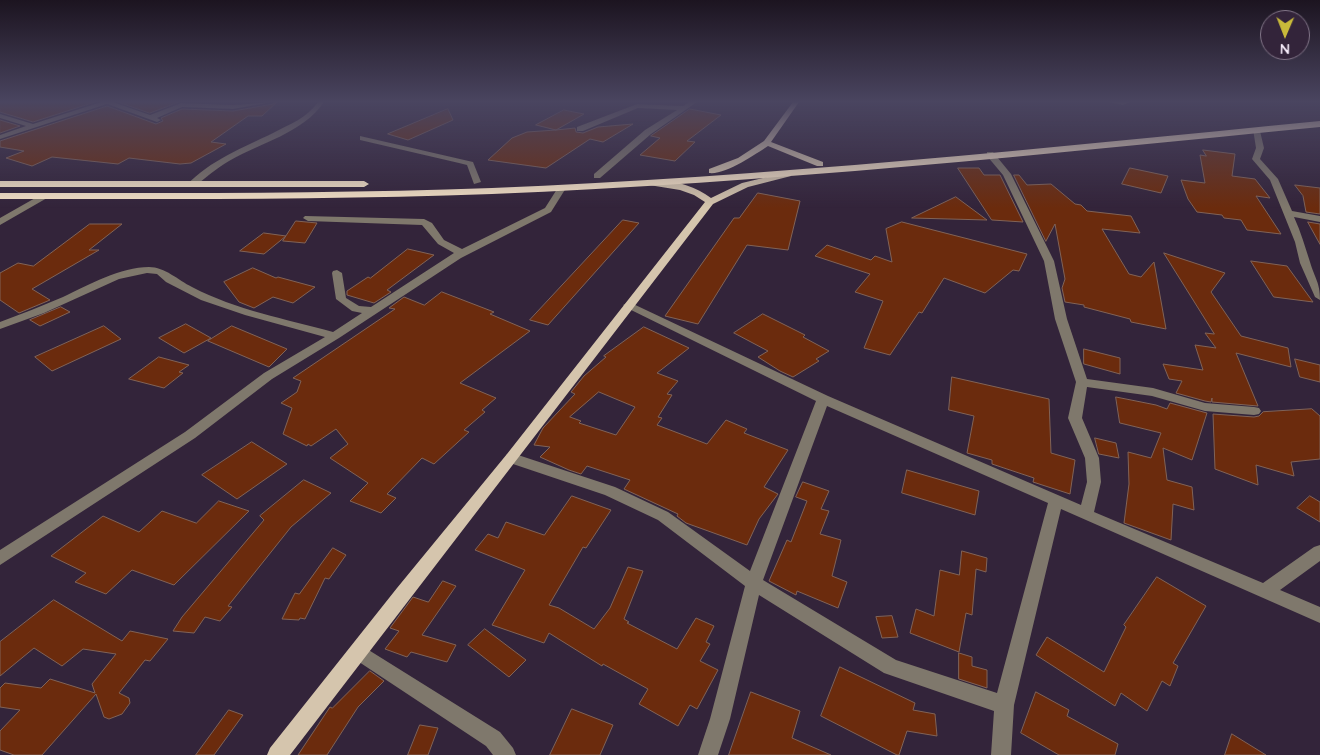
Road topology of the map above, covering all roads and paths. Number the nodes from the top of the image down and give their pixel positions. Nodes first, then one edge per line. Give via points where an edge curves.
1 (270, 137) edge
2 (642, 137) edge
3 (772, 137) edge
4 (1105, 137) edge
5 (1184, 137) edge
6 (1257, 137) edge
7 (363, 138) dead end
8 (767, 144) junction
9 (990, 154) junction
10 (820, 164) junction
11 (712, 171) junction
12 (801, 172) junction
13 (598, 176) junction
14 (478, 182) junction
15 (647, 182) junction
16 (400, 183) dead end
17 (0, 184) edge
18 (371, 184) dead end
19 (191, 185) junction
20 (562, 188) junction
21 (0, 196) edge
22 (44, 196) junction
23 (710, 202) junction
24 (1288, 213) junction
25 (308, 218) dead end
26 (1320, 219) edge
27 (0, 222) edge
28 (457, 256) junction
29 (337, 273) dead end
30 (1320, 297) edge
31 (629, 305) junction
32 (373, 311) junction
33 (0, 326) edge
34 (335, 336) junction
35 (1082, 382) junction
36 (823, 399) junction
37 (1254, 411) dead end
38 (512, 458) junction
39 (1056, 500) junction
40 (1086, 515) junction
41 (1320, 552) edge
42 (0, 558) edge
43 (754, 583) junction
44 (1265, 591) junction
45 (1320, 615) edge
46 (360, 652) junction
47 (1004, 705) junction
48 (277, 755) edge
49 (506, 755) edge
50 (708, 755) edge
51 (1001, 755) edge

1 - 19 street via 225,160
2 - 13 street
3 - 8 main road
4 - 10 highway
5 - 9 highway
6 - 24 street via 1260,148 1256,159 1274,179
7 - 14 street via 470,164
8 - 10 main road
8 - 11 main road via 741,160
9 - 12 highway
9 - 35 street via 1006,174 1049,261 1061,319
10 - 11 highway
11 - 13 highway
12 - 15 highway
12 - 23 main road via 745,185
13 - 14 highway
14 - 16 highway
15 - 20 highway
15 - 23 main road via 692,190
17 - 19 highway
18 - 19 highway
20 - 22 highway via 332,195
20 - 28 street via 548,210
21 - 22 highway
22 - 27 street
23 - 31 main road
24 - 26 street
24 - 30 street via 1300,242 1304,263
25 - 28 street via 418,221 430,225 441,242 460,252
28 - 32 street
29 - 32 street via 341,299 356,309
31 - 36 street
31 - 38 main road
32 - 34 street
33 - 34 street via 116,277 147,270 160,271 170,280 205,298
34 - 42 street via 268,376 190,435
35 - 37 street via 1153,392 1205,407
35 - 40 street via 1075,418 1092,458 1094,482
36 - 39 street
36 - 43 street
38 - 43 street via 610,491 664,516
38 - 46 main road via 403,593
39 - 40 street
39 - 47 street
40 - 44 street
41 - 44 street
43 - 47 street via 891,667
43 - 50 street
44 - 45 street
46 - 48 main road
46 - 49 street via 493,739
47 - 51 street

